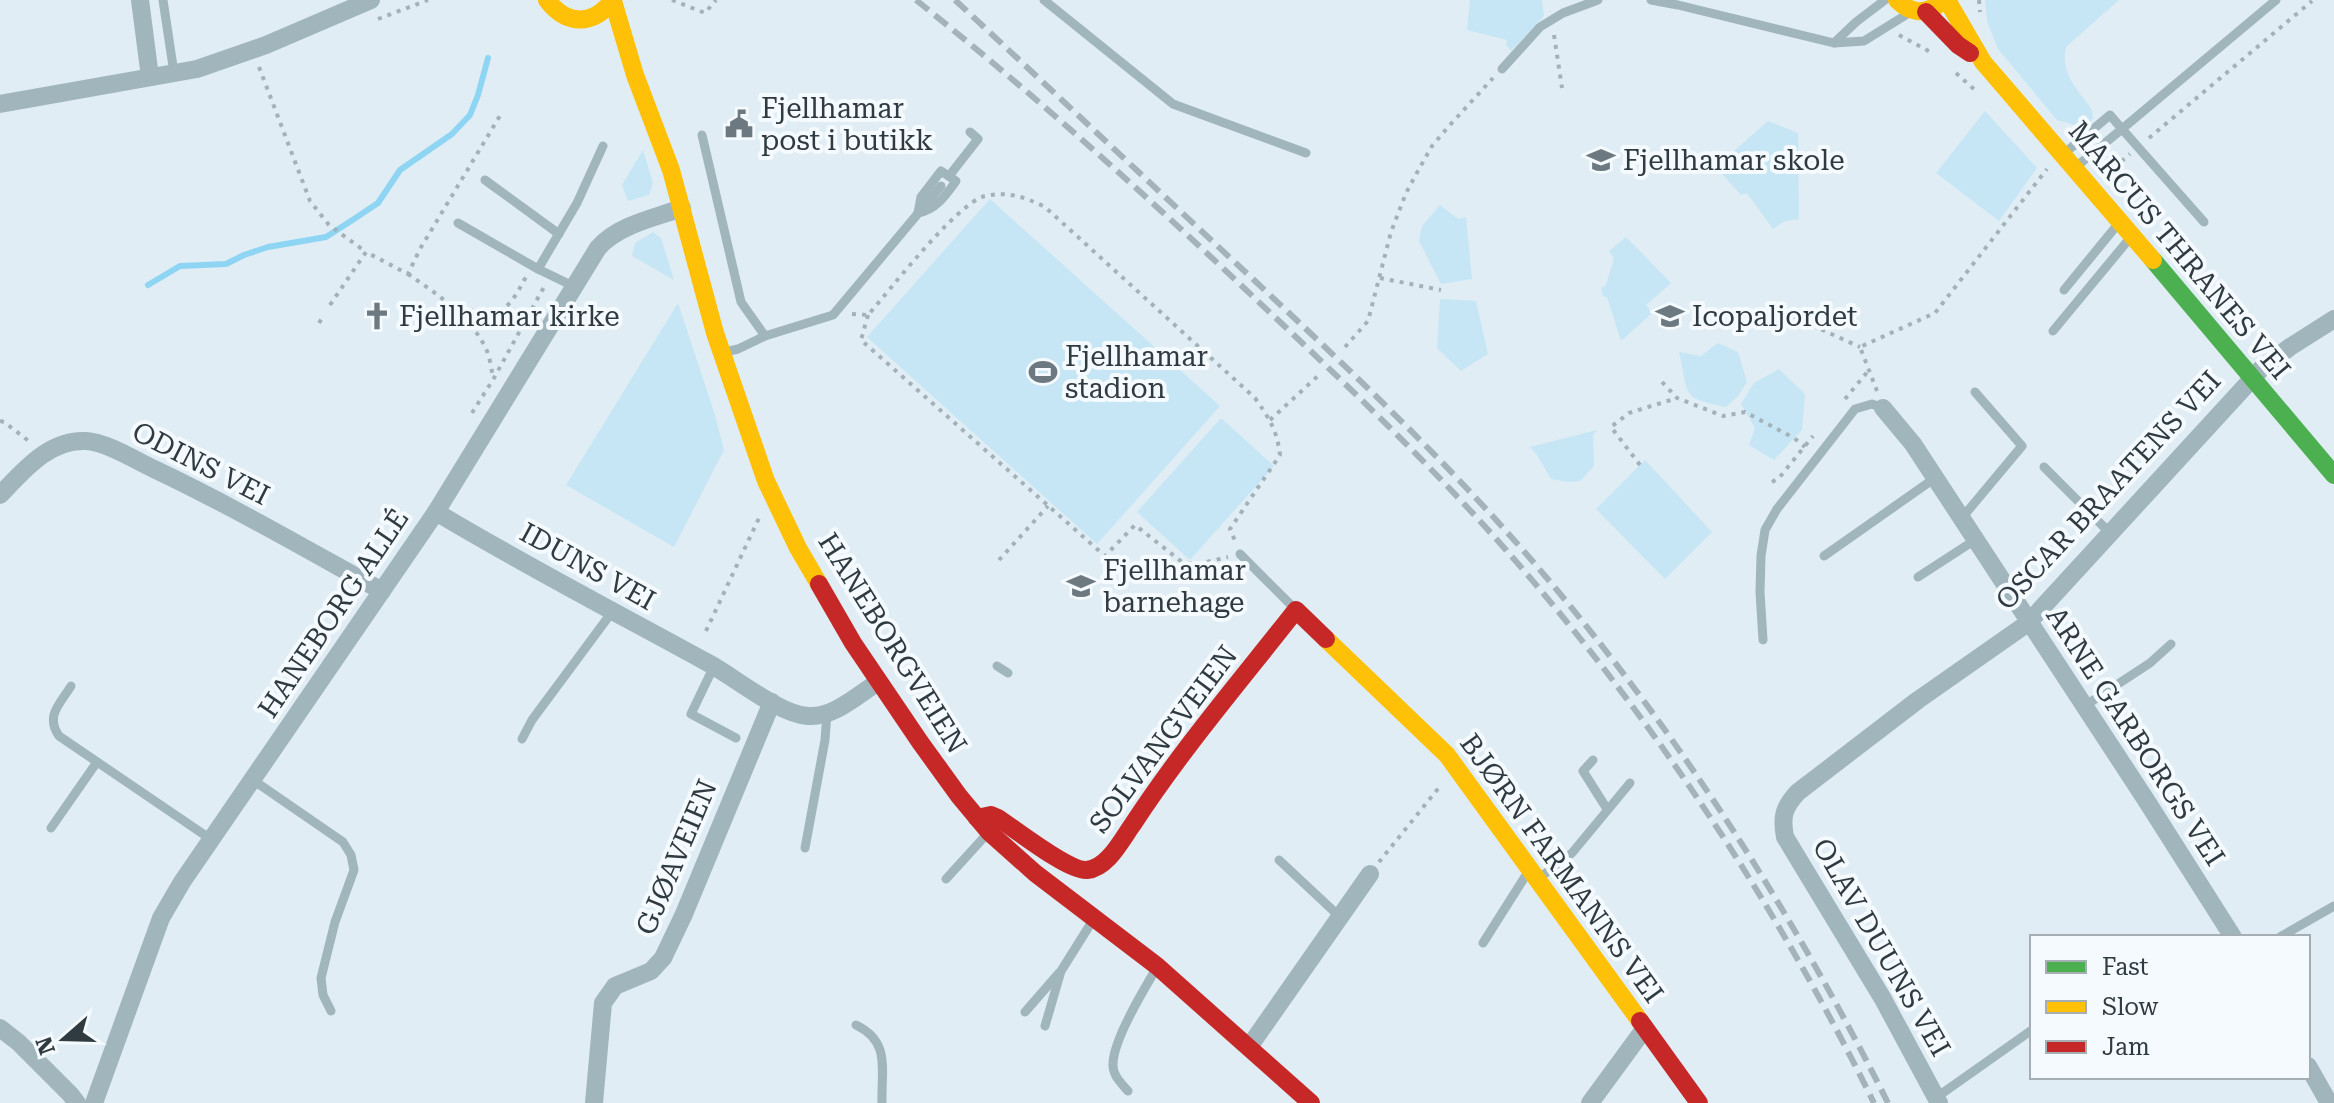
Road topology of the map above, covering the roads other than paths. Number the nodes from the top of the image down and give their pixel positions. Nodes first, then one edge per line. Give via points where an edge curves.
1 (140, 0) edge
2 (163, 0) edge
3 (371, 0) edge
4 (547, 0) edge
5 (1044, 0) edge
6 (1598, 0) edge
7 (1651, 0) edge
8 (1885, 0) edge
9 (1945, 0) edge
10 (2276, 0) edge
11 (613, 1) edge
12 (1911, 8) edge
13 (581, 21) junction
14 (1834, 43) junction
15 (1983, 62) junction
16 (1502, 69) road end
17 (174, 73) junction
18 (635, 75) junction
19 (150, 77) junction
20 (0, 104) edge
21 (2122, 129) junction
22 (970, 132) dead end
23 (702, 135) dead end
24 (603, 146) dead end
25 (1306, 153) dead end
26 (2062, 162) junction
27 (949, 176) junction
28 (485, 180) dead end
29 (941, 186) dead end
30 (682, 208) junction
31 (918, 213) junction
32 (2204, 222) dead end
33 (458, 223) dead end
34 (2126, 228) junction
35 (559, 234) junction
36 (536, 268) junction
37 (575, 287) junction
38 (2064, 290) dead end
39 (2334, 319) edge
40 (2053, 331) dead end
41 (765, 336) junction
42 (722, 353) junction
43 (2252, 378) junction
44 (1975, 392) dead end
45 (1883, 408) joint
46 (2044, 467) dead end
47 (2334, 475) edge
48 (1935, 478) junction
49 (0, 495) edge
50 (436, 512) junction
51 (1961, 519) junction
52 (2110, 533) junction
53 (1975, 540) junction
54 (1240, 554) road end
55 (1824, 556) dead end
56 (1918, 577) dead end
57 (382, 591) junction
58 (1296, 610) junction
59 (612, 612) junction
60 (2028, 623) junction
61 (1763, 640) dead end
62 (2171, 644) dead end
63 (714, 666) junction
64 (997, 666) dead end
65 (1008, 673) dead end
66 (878, 682) junction
67 (71, 686) dead end
68 (772, 702) junction
69 (2083, 707) junction
70 (827, 713) junction
71 (736, 738) dead end
72 (522, 739) dead end
73 (1593, 760) dead end
74 (97, 762) junction
75 (253, 780) junction
76 (1630, 783) dead end
77 (1607, 809) junction
78 (1781, 819) joint
79 (983, 825) junction
80 (51, 828) dead end
81 (212, 840) junction
82 (805, 848) dead end
83 (1279, 860) dead end
84 (1370, 874) road end
85 (1534, 874) junction
86 (946, 879) dead end
87 (2334, 906) edge
88 (1095, 917) junction
89 (1340, 917) junction
90 (2232, 935) edge
91 (2283, 935) edge
92 (1483, 943) dead end
93 (1157, 966) junction
94 (1061, 971) junction
95 (331, 1011) dead end
96 (1025, 1012) dead end
97 (856, 1025) dead end
98 (1045, 1026) dead end
99 (0, 1028) edge
100 (1645, 1028) junction
101 (2030, 1031) edge
102 (1249, 1047) junction
103 (2310, 1070) edge
104 (1128, 1091) dead end
105 (1938, 1100) edge
106 (1303, 1101) edge
107 (77, 1103) edge
108 (94, 1103) edge
109 (594, 1103) edge
110 (882, 1103) edge
111 (1590, 1103) edge
112 (1699, 1103) edge
113 (2329, 1103) edge

1 - 19 street
2 - 17 lane
3 - 17 street via 266,45
4 - 13 street, HANEBORGVEIEN via 559,14
5 - 25 lane via 1173,104
6 - 16 lane via 1540,27
7 - 14 lane
8 - 14 lane
9 - 12 street via 1934,9
9 - 15 street, MARCUS THRANES VEI
10 - 21 lane
11 - 13 street via 602,14
11 - 18 street, HANEBORGVEIEN
12 - 14 lane via 1864,41
12 - 15 street, MARCUS THRANES VEI
13 - 18 street, HANEBORGVEIEN via 605,39
15 - 26 street, MARCUS THRANES VEI
17 - 19 street
18 - 30 street, HANEBORGVEIEN
19 - 20 street
21 - 26 lane
21 - 26 lane via 2110,115
21 - 32 lane
22 - 27 lane via 978,139
23 - 41 lane via 741,302
24 - 35 lane
26 - 34 street, MARCUS THRANES VEI
27 - 31 lane via 941,171 921,197
27 - 31 lane via 956,181 949,190 927,212
28 - 35 lane
29 - 31 lane
30 - 37 street, HANEBORG ALLÉ via 612,235
30 - 42 street, HANEBORGVEIEN
31 - 41 lane via 833,315
33 - 36 lane
34 - 38 lane
34 - 40 lane
34 - 43 street, MARCUS THRANES VEI
35 - 36 lane
36 - 37 lane
37 - 50 street, HANEBORG ALLÉ
39 - 43 street, OSCAR BRAATENS VEI
41 - 42 lane
42 - 66 street, HANEBORGVEIEN via 782,517
43 - 47 street, MARCUS THRANES VEI
43 - 52 street, OSCAR BRAATENS VEI
44 - 51 lane via 2022,446
45 - 48 street, ARNE GARBORGS VEI
45 - 61 lane via 1872,404 1855,409 1765,530 1760,580
46 - 52 lane
48 - 51 street, ARNE GARBORGS VEI
48 - 55 lane
49 - 57 street, ODINS VEI via 45,453 87,441 200,491
50 - 57 street, HANEBORG ALLÉ
50 - 59 street, IDUNS VEI
51 - 53 street, ARNE GARBORGS VEI
52 - 60 street, OSCAR BRAATENS VEI
53 - 56 lane
53 - 60 street, ARNE GARBORGS VEI
54 - 58 lane
57 - 75 street, HANEBORG ALLÉ
58 - 79 street, SOLVANGVEIEN via 1100,864 1088,870 1073,868 998,818 991,815
58 - 85 street, BJØRN FARMANNS VEI via 1447,755
59 - 63 street, IDUNS VEI
59 - 72 lane
60 - 69 street, ARNE GARBORGS VEI
60 - 78 street, OSCAR BRAATENS VEI via 1798,792
62 - 69 lane
63 - 68 street, IDUNS VEI
63 - 71 lane via 691,714
64 - 65 lane
66 - 70 street
66 - 79 street, HANEBORGVEIEN
67 - 74 lane via 52,726
68 - 70 street, IDUNS VEI via 805,716
68 - 109 street, GJØAVEIEN via 663,958 651,971 615,986 603,1003
69 - 90 street, ARNE GARBORGS VEI
70 - 82 lane
73 - 77 lane via 1583,771
74 - 80 lane
74 - 81 lane
75 - 81 street, HANEBORG ALLÉ
75 - 95 lane via 343,842 351,855 354,870 321,978
76 - 77 lane
77 - 85 lane via 1572,853
78 - 105 street, OLAV DUUNS VEI via 1785,837
79 - 86 lane
79 - 88 street, HANEBORGVEIEN via 1035,873
81 - 108 street, HANEBORG ALLÉ via 161,918
83 - 89 lane
84 - 89 street
85 - 92 lane
85 - 100 street, BJØRN FARMANNS VEI
87 - 91 lane
88 - 93 street, HANEBORGVEIEN
88 - 94 lane
89 - 102 street
93 - 102 street, HANEBORGVEIEN
93 - 104 lane via 1112,1065
94 - 96 lane
94 - 98 lane
97 - 110 lane via 881,1047
99 - 107 street
100 - 111 street
100 - 112 street, BJØRN FARMANNS VEI
101 - 105 lane
102 - 106 street, HANEBORGVEIEN
103 - 113 street

